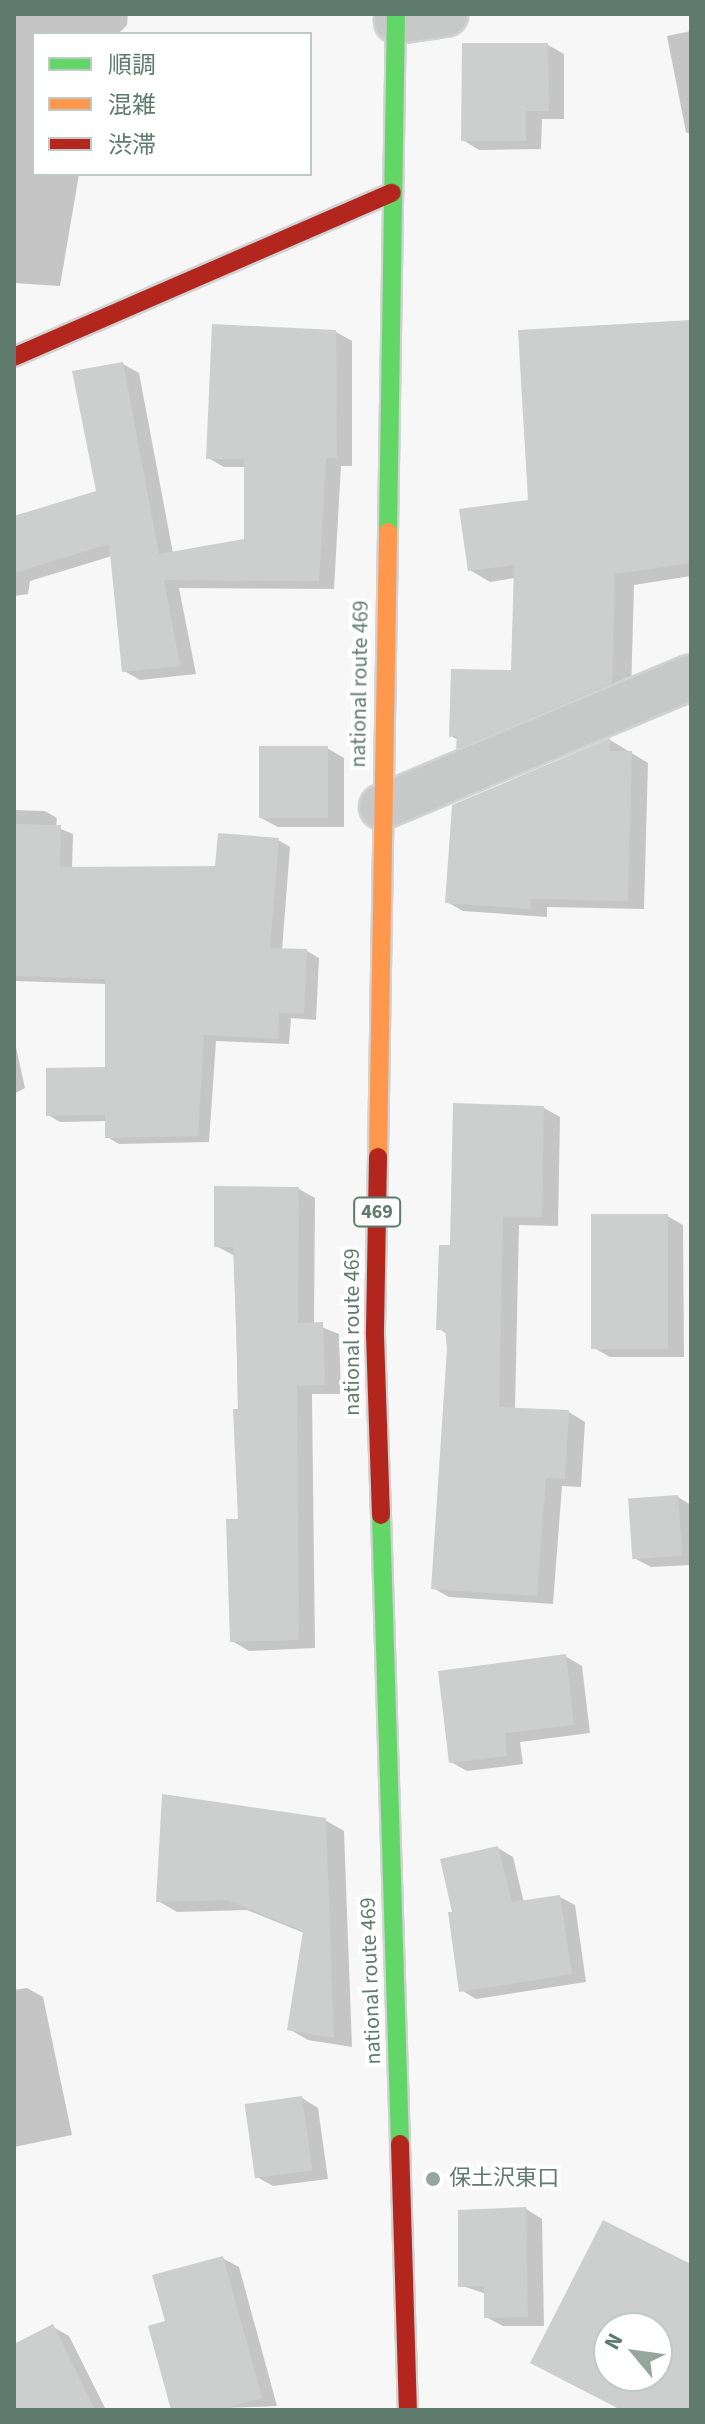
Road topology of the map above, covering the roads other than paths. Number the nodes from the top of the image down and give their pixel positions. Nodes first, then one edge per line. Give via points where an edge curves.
1 (445, 14) edge
2 (396, 18) edge
3 (392, 193) junction
4 (14, 357) edge
5 (691, 677) edge
6 (382, 807) junction
7 (408, 2410) edge

1 - 2 street
2 - 3 main road, national route 469 / 469
3 - 4 main road
3 - 6 main road, national route 469 / 469
5 - 6 street
6 - 7 main road, national route 469 / 469 via 375,1335

